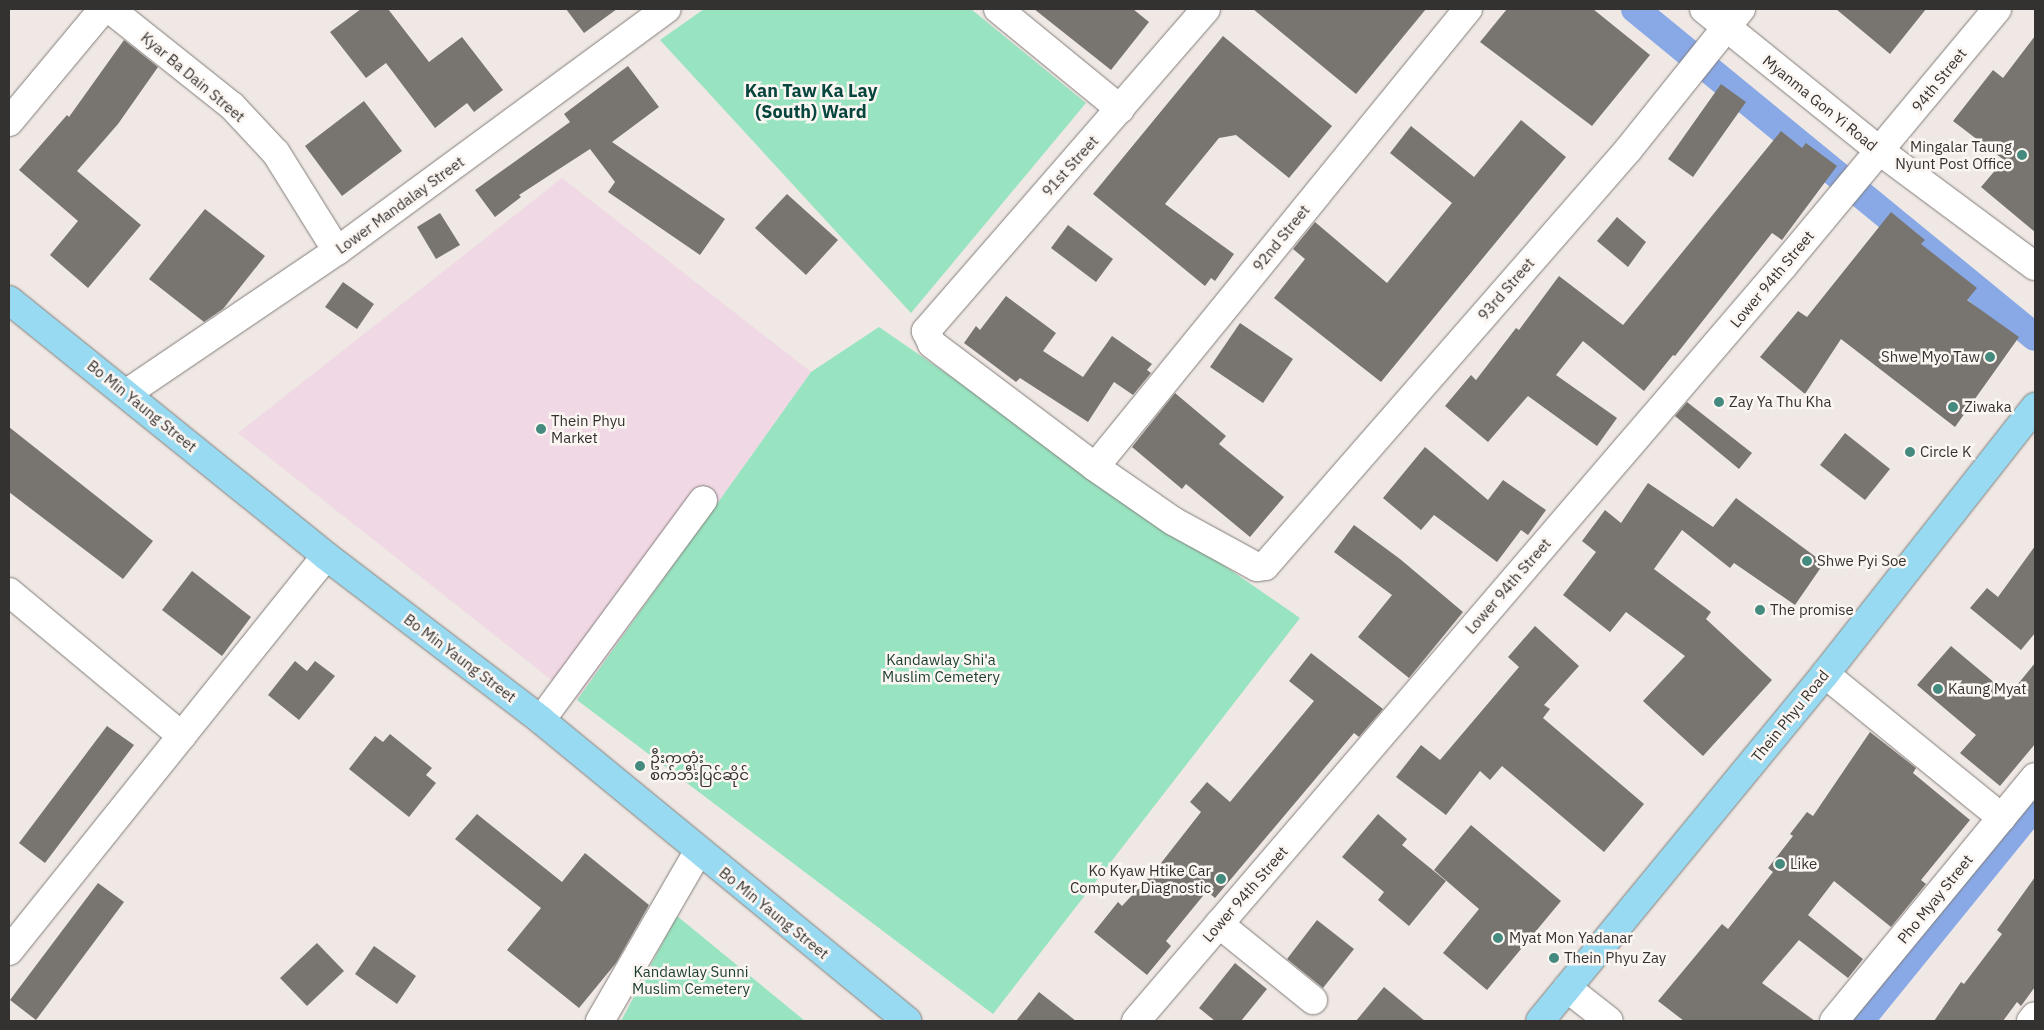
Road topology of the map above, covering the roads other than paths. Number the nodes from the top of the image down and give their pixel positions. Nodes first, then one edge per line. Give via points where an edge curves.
1 (102, 9) edge
2 (110, 9) edge
3 (667, 9) edge
4 (998, 9) edge
5 (1206, 9) edge
6 (1468, 9) edge
7 (1704, 9) edge
8 (1997, 9) edge
9 (1734, 18) edge
10 (1120, 109) junction
11 (9, 122) edge
12 (1880, 151) junction
13 (337, 251) junction
14 (2035, 266) edge
15 (9, 300) edge
16 (127, 393) junction
17 (2035, 407) edge
18 (1094, 467) junction
19 (702, 500) dead end
20 (326, 556) junction
21 (9, 592) edge
22 (1824, 674) junction
23 (541, 720) junction
24 (182, 736) junction
25 (2035, 777) edge
26 (2002, 818) junction
27 (698, 852) junction
28 (1219, 924) junction
29 (9, 951) edge
30 (1567, 988) junction
31 (1313, 1000) dead end
32 (2035, 1016) edge
33 (600, 1021) edge
34 (907, 1021) edge
35 (1136, 1021) edge
36 (1540, 1021) edge
37 (1609, 1021) edge
38 (1834, 1021) edge
39 (2031, 1021) edge

1 - 11 street
2 - 13 street, Kyar Ba Dain Street via 232,106 270,146
3 - 13 street, Lower Mandalay Street
4 - 10 street
5 - 10 street, 91st Street
6 - 18 street, 92nd Street
7 - 9 street, Myanma Gon Yi Road
8 - 12 street, 94th Street
9 - 12 street, Myanma Gon Yi Road
9 - 18 street, 93rd Street via 1663,105 1265,566 1248,564 1172,521
10 - 18 street, 91st Street via 926,331 932,344
12 - 14 street, Myanma Gon Yi Road
12 - 28 street, Lower 94th Street
13 - 16 street, Lower Mandalay Street
15 - 16 main road, Bo Min Yaung Street
16 - 20 main road, Bo Min Yaung Street
17 - 22 main road, Thein Phyu Road
19 - 23 street
20 - 23 main road, Bo Min Yaung Street
20 - 24 street
21 - 24 street
22 - 26 street
22 - 30 main road, Thein Phyu Road
23 - 27 main road, Bo Min Yaung Street
24 - 29 street
25 - 26 street, Pho Myay Street
26 - 38 street, Pho Myay Street
27 - 33 street
27 - 34 main road, Bo Min Yaung Street
28 - 31 street
28 - 35 street, Lower 94th Street
30 - 36 main road, Thein Phyu Road
30 - 37 street
32 - 39 street

